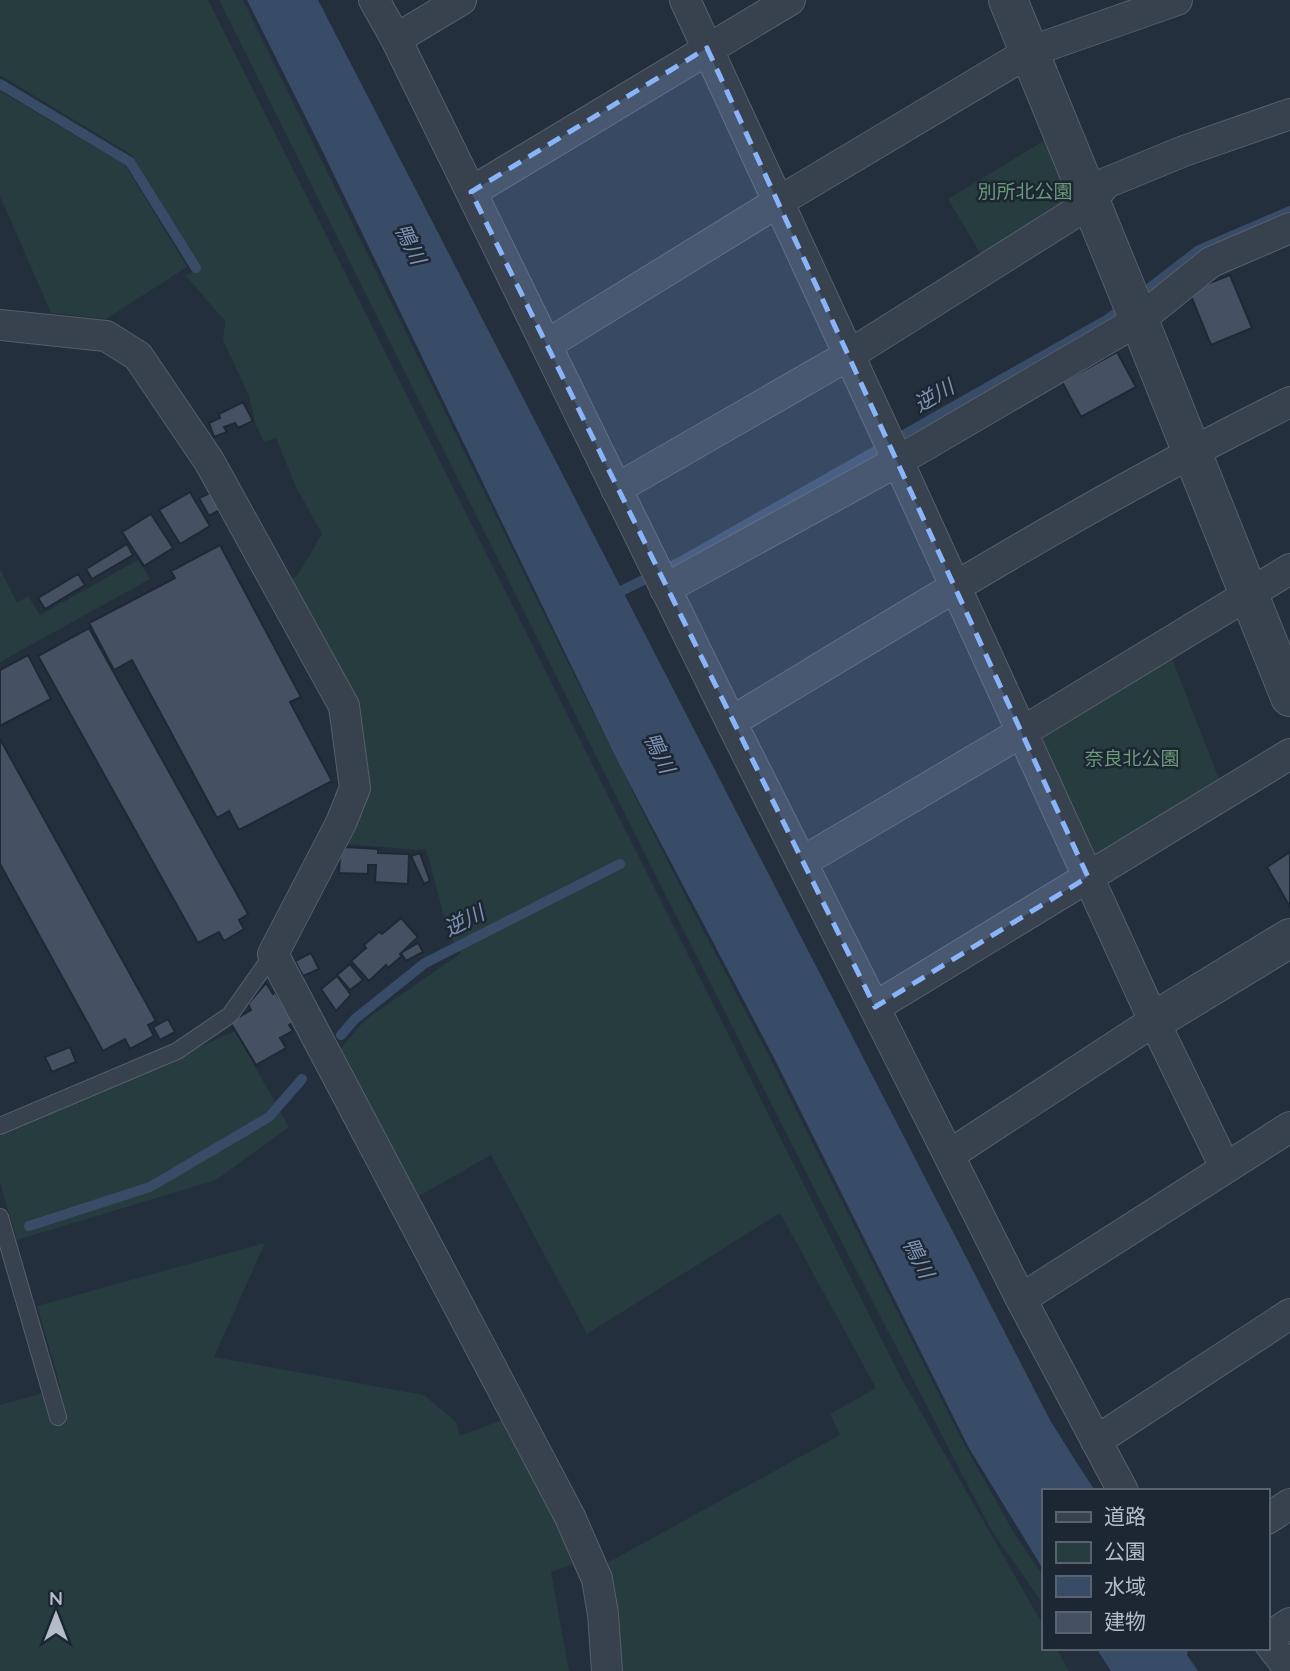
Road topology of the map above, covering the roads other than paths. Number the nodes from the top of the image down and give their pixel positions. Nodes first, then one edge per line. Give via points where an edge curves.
1 (374, 0) edge
2 (461, 0) edge
3 (685, 0) edge
4 (790, 0) edge
5 (1008, 0) edge
6 (1177, 0) edge
7 (396, 39) junction
8 (707, 48) junction
9 (1029, 52) junction
10 (1290, 114) edge
11 (471, 191) junction
12 (778, 202) junction
13 (1090, 203) junction
14 (1290, 228) edge
15 (1133, 304) junction
16 (0, 325) edge
17 (546, 345) junction
18 (849, 355) junction
19 (1290, 402) edge
20 (892, 447) junction
21 (1191, 451) junction
22 (616, 489) junction
23 (1290, 569) edge
24 (659, 577) junction
25 (956, 587) junction
26 (1249, 595) junction
27 (1290, 697) edge
28 (731, 722) junction
29 (1022, 732) junction
30 (1290, 754) edge
31 (802, 862) junction
32 (1088, 877) junction
33 (1290, 938) edge
34 (273, 954) junction
35 (875, 1007) junction
36 (1154, 1021) junction
37 (0, 1126) edge
38 (1290, 1127) edge
39 (949, 1155) junction
40 (1225, 1167) junction
41 (0, 1217) edge
42 (1021, 1299) junction
43 (1290, 1314) edge
44 (58, 1417) dead end
45 (1096, 1441) junction
46 (1121, 1489) edge
47 (1290, 1504) edge
48 (1269, 1518) edge
49 (1290, 1623) edge
50 (1269, 1638) edge
51 (1269, 1642) edge
52 (1290, 1670) edge
53 (607, 1671) edge

1 - 7 street
2 - 7 street
3 - 8 street
4 - 8 street
5 - 9 street
6 - 9 street
7 - 11 street
8 - 11 street
8 - 12 street
9 - 12 street
9 - 13 street
10 - 13 street via 1106,183
11 - 17 street
12 - 17 street
12 - 18 street
13 - 15 street
13 - 18 street
14 - 15 street via 1211,262
15 - 20 street
15 - 21 street
16 - 34 street via 106,336 138,356 209,461 344,706 355,788
17 - 22 street
18 - 20 street
18 - 22 street
19 - 21 street
20 - 24 street
20 - 25 street
21 - 25 street
21 - 26 street
22 - 24 street
23 - 26 street
24 - 28 street
25 - 28 street
25 - 29 street
26 - 27 street
26 - 29 street
28 - 31 street
29 - 31 street
29 - 32 street
30 - 32 street
31 - 35 street
32 - 35 street
32 - 36 street
33 - 36 street
34 - 37 lane via 230,1015 177,1051
34 - 53 street via 570,1517 597,1579
35 - 39 street
36 - 39 street
36 - 40 street
38 - 40 street
39 - 42 street
40 - 42 street
41 - 44 lane
42 - 45 street
43 - 45 street
45 - 46 street
47 - 48 street
49 - 50 street
51 - 52 street

